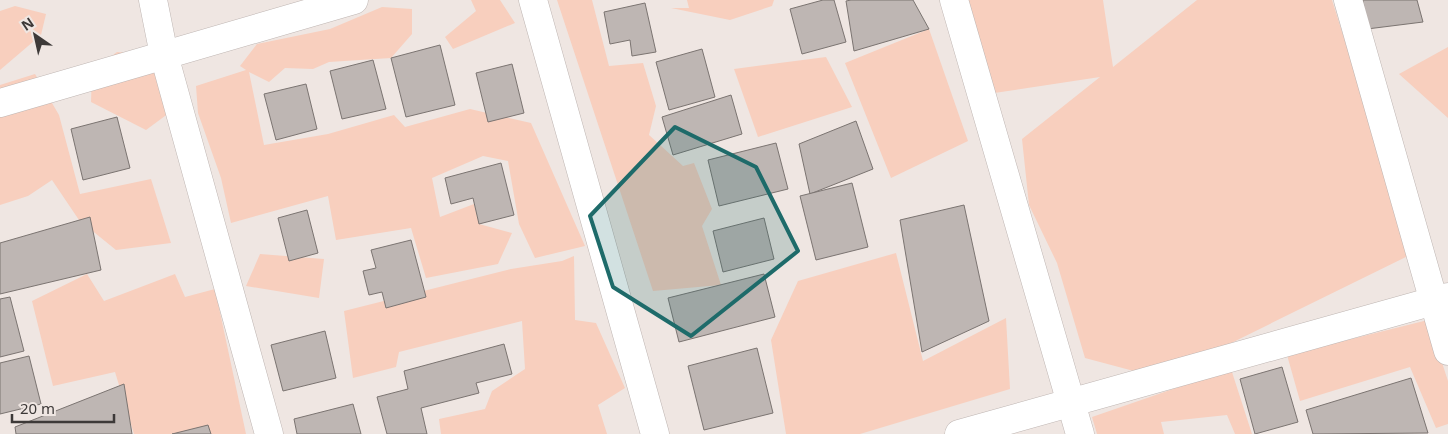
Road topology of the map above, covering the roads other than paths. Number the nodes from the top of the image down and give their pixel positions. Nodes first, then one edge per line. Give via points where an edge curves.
1 (153, 0) edge
2 (354, 0) edge
3 (533, 0) edge
4 (954, 0) edge
5 (1348, 0) edge
6 (164, 55) junction
7 (0, 102) edge
8 (1441, 299) edge
9 (1448, 351) edge
10 (1070, 403) junction
11 (269, 434) edge
12 (655, 434) edge
13 (959, 434) edge
14 (1080, 434) edge

1 - 6 street
2 - 6 street
3 - 12 street
4 - 10 street
5 - 8 street
6 - 7 street
6 - 11 street
8 - 9 street
8 - 10 street
10 - 13 street
10 - 14 street

